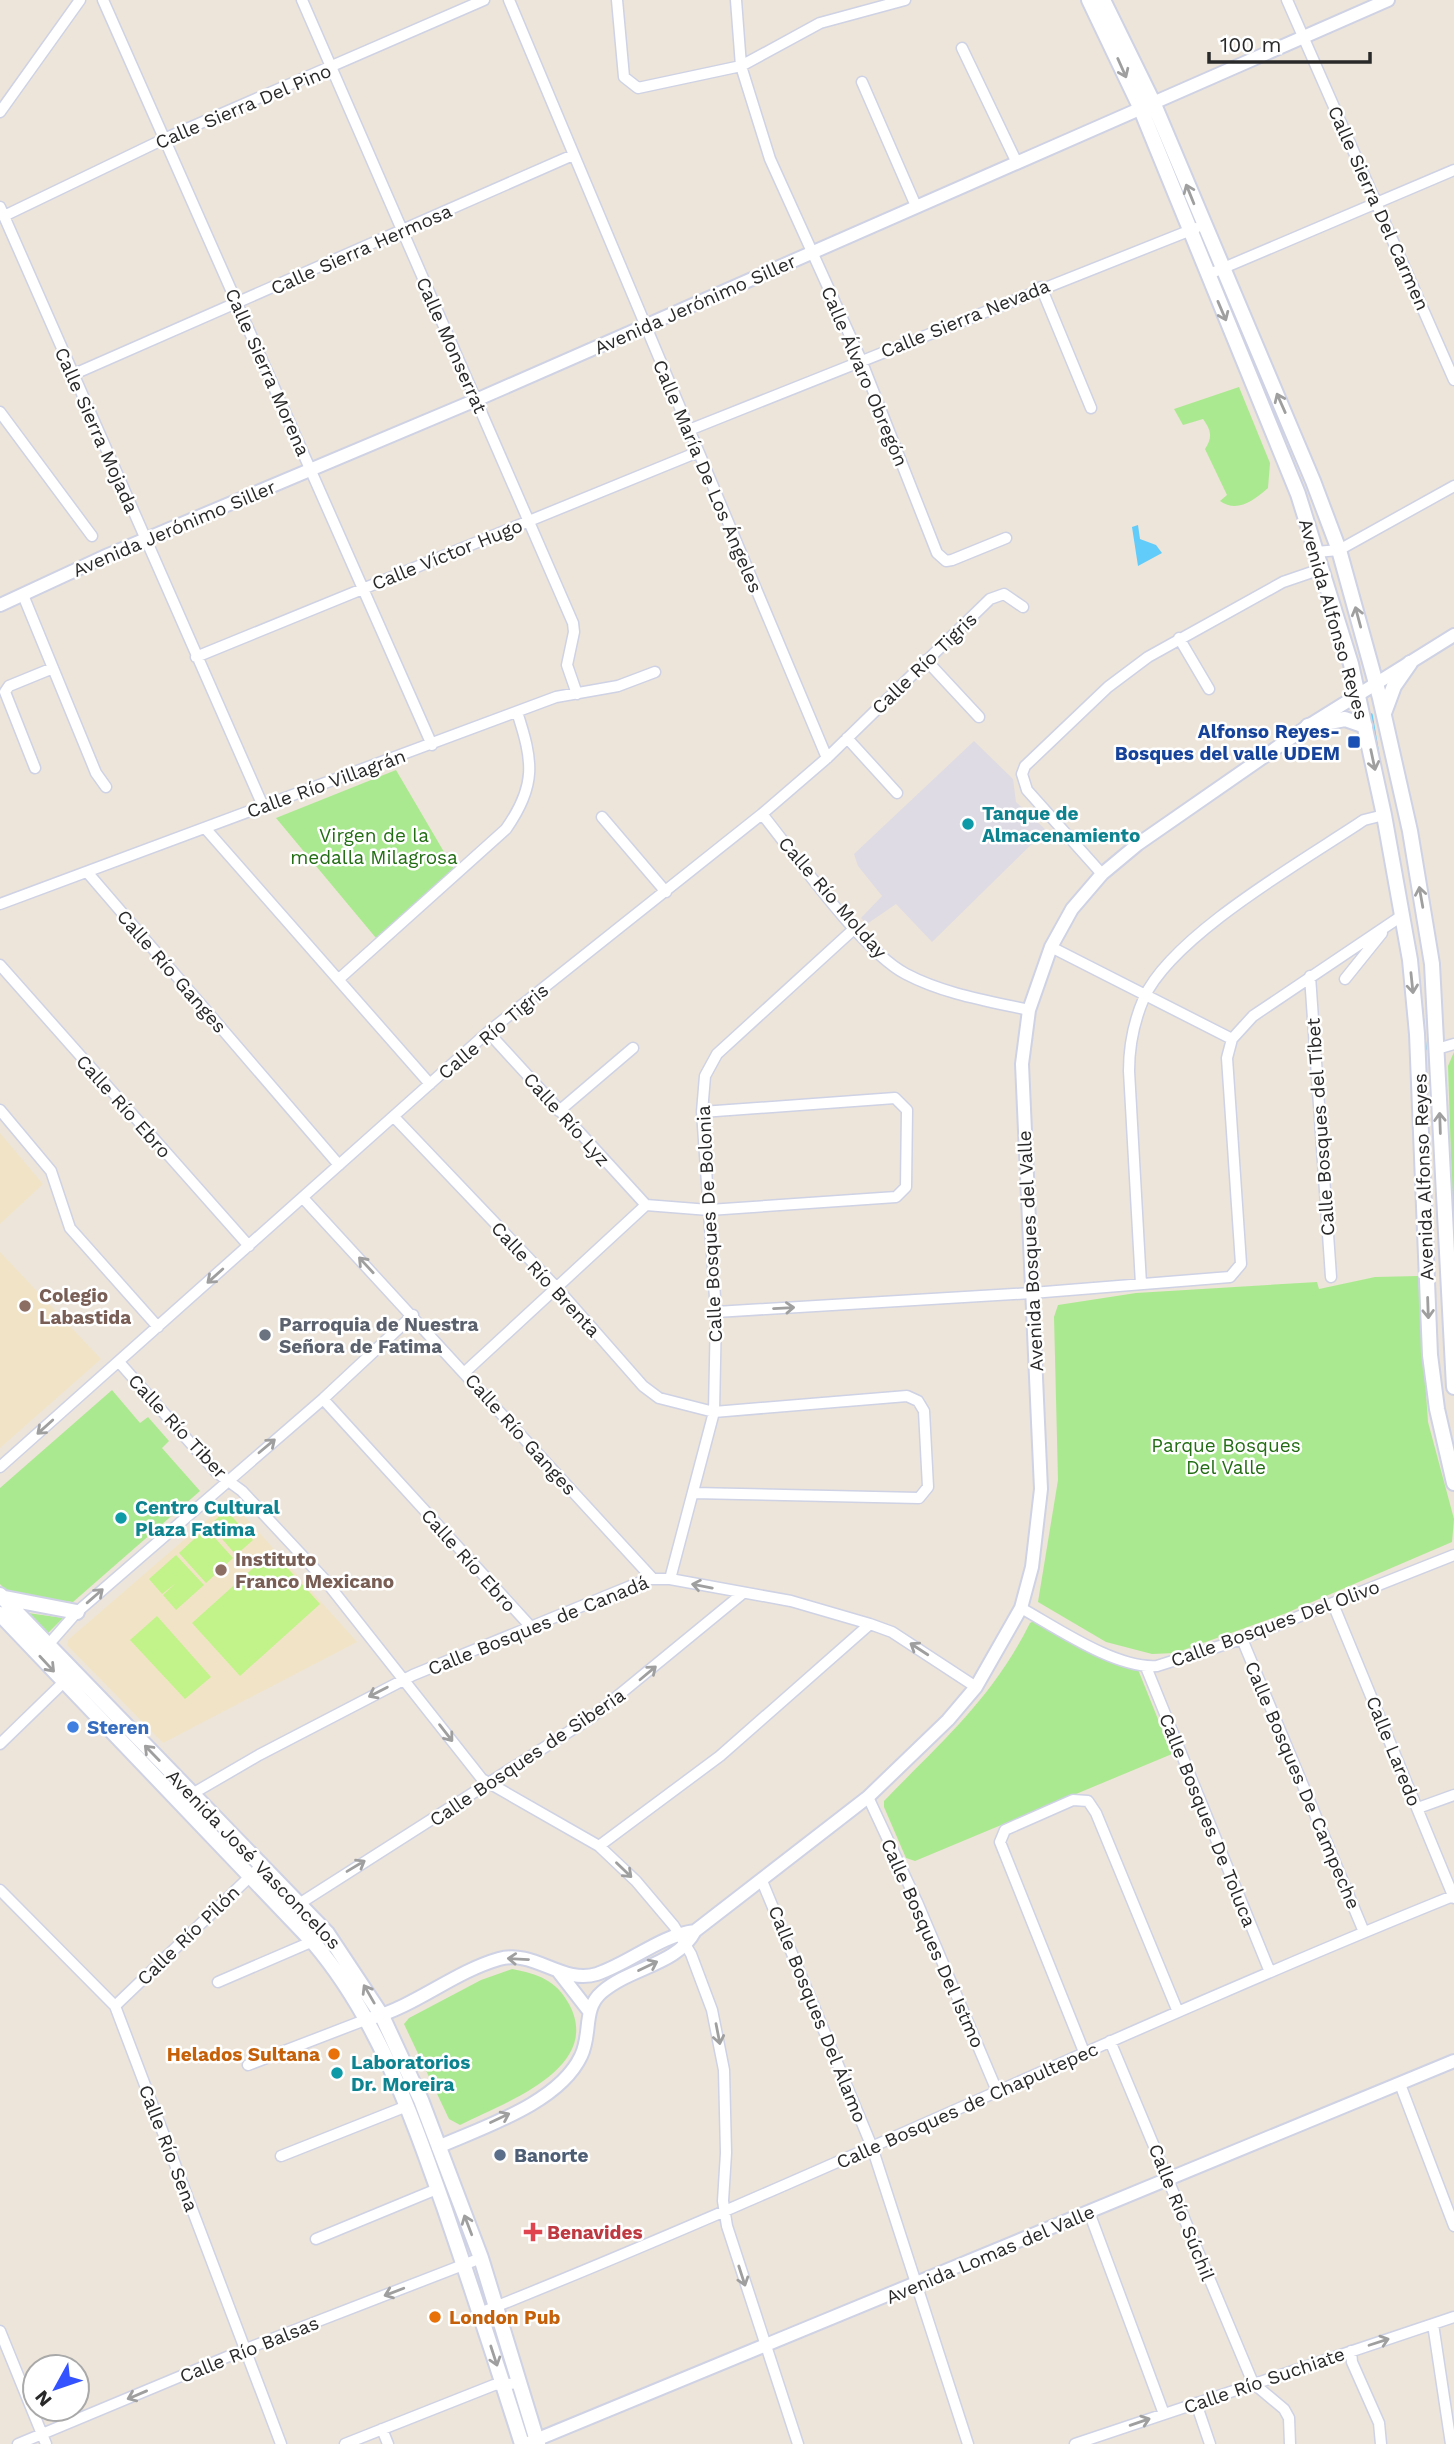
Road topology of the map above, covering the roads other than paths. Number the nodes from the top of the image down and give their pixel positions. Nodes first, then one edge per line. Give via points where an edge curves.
1 (80, 0) edge
2 (103, 0) edge
3 (302, 0) edge
4 (484, 0) edge
5 (509, 0) edge
6 (617, 0) edge
7 (736, 0) edge
8 (905, 0) edge
9 (1089, 0) edge
10 (1103, 0) edge
11 (1287, 0) edge
12 (1388, 0) edge
13 (1304, 36) junction
14 (962, 48) dead end
15 (741, 66) junction
16 (331, 68) junction
17 (862, 82) dead end
18 (1146, 104) junction
19 (0, 112) edge
20 (166, 138) junction
21 (573, 155) junction
22 (1017, 163) junction
23 (1454, 170) edge
24 (1377, 205) junction
25 (916, 206) junction
26 (2, 211) edge
27 (1196, 228) junction
28 (402, 230) junction
29 (812, 253) junction
30 (1214, 272) junction
31 (1041, 288) junction
32 (239, 304) junction
33 (645, 325) junction
34 (861, 360) junction
35 (72, 376) junction
36 (1454, 380) edge
37 (476, 400) junction
38 (1091, 408) dead end
39 (0, 412) edge
40 (689, 430) junction
41 (698, 452) junction
42 (312, 469) junction
43 (1454, 486) edge
44 (530, 521) junction
45 (92, 536) dead end
46 (1006, 538) dead end
47 (145, 540) junction
48 (1339, 550) junction
49 (1316, 552) junction
50 (1321, 569) junction
51 (363, 587) junction
52 (23, 595) junction
53 (0, 605) edge
54 (1023, 607) dead end
55 (1454, 635) edge
56 (1179, 638) junction
57 (196, 657) junction
58 (926, 660) junction
59 (1410, 663) junction
60 (53, 668) junction
61 (655, 672) dead end
62 (1376, 683) junction
63 (1209, 689) dead end
64 (1357, 693) junction
65 (577, 694) junction
66 (517, 712) junction
67 (1384, 714) junction
68 (979, 717) dead end
69 (1308, 726) junction
70 (1366, 726) junction
71 (847, 738) junction
72 (432, 745) junction
73 (827, 758) junction
74 (35, 768) dead end
75 (106, 787) dead end
76 (897, 793) dead end
77 (263, 806) junction
78 (762, 814) junction
79 (1384, 815) junction
80 (602, 817) dead end
81 (205, 828) junction
82 (87, 872) junction
83 (1102, 874) junction
84 (666, 892) junction
85 (0, 904) edge
86 (1403, 915) junction
87 (1389, 924) junction
88 (855, 928) junction
89 (1051, 947) junction
90 (0, 965) edge
91 (1310, 976) junction
92 (339, 979) junction
93 (1345, 979) dead end
94 (1144, 997) junction
95 (1030, 1010) junction
96 (488, 1032) junction
97 (1231, 1039) junction
98 (1454, 1044) edge
99 (633, 1048) dead end
100 (1437, 1049) junction
101 (430, 1084) junction
102 (0, 1110) edge
103 (559, 1111) junction
104 (702, 1112) junction
105 (394, 1118) junction
106 (339, 1165) junction
107 (303, 1198) junction
108 (646, 1205) junction
109 (709, 1210) junction
110 (249, 1246) junction
111 (1331, 1278) dead end
112 (1141, 1284) junction
113 (556, 1287) junction
114 (1032, 1293) junction
115 (716, 1312) junction
116 (413, 1315) junction
117 (158, 1327) junction
118 (1452, 1349) edge
119 (119, 1362) junction
120 (465, 1372) junction
121 (1454, 1387) edge
122 (323, 1399) junction
123 (715, 1412) junction
124 (0, 1467) edge
125 (228, 1479) junction
126 (1453, 1483) edge
127 (694, 1493) junction
128 (1454, 1555) edge
129 (653, 1578) junction
130 (670, 1579) junction
131 (742, 1594) junction
132 (1, 1596) edge
133 (1334, 1604) junction
134 (1021, 1608) junction
135 (77, 1612) junction
136 (0, 1614) edge
137 (870, 1623) junction
138 (531, 1627) junction
139 (1242, 1639) junction
140 (48, 1645) junction
141 (1146, 1667) junction
142 (69, 1677) junction
143 (404, 1679) junction
144 (976, 1687) junction
145 (0, 1744) edge
146 (488, 1783) junction
147 (192, 1794) junction
148 (1454, 1795) edge
149 (868, 1797) junction
150 (1418, 1808) junction
151 (599, 1846) junction
152 (262, 1865) junction
153 (250, 1877) junction
154 (762, 1881) junction
155 (0, 1890) edge
156 (1454, 1897) edge
157 (299, 1903) junction
158 (695, 1931) junction
159 (1364, 1932) junction
160 (327, 1933) junction
161 (678, 1933) junction
162 (313, 1942) junction
163 (687, 1947) junction
164 (558, 1970) junction
165 (1270, 1972) junction
166 (218, 1982) dead end
167 (115, 2006) junction
168 (589, 2011) junction
169 (1178, 2012) junction
170 (382, 2016) junction
171 (365, 2020) junction
172 (1110, 2041) junction
173 (1084, 2052) junction
174 (1454, 2061) edge
175 (248, 2065) dead end
176 (1400, 2084) junction
177 (997, 2091) junction
178 (407, 2106) junction
179 (438, 2147) junction
180 (872, 2147) junction
181 (281, 2156) dead end
182 (1169, 2180) junction
183 (437, 2189) junction
184 (724, 2211) junction
185 (1089, 2212) junction
186 (1454, 2226) edge
187 (316, 2239) dead end
188 (481, 2258) junction
189 (464, 2265) junction
190 (916, 2285) junction
191 (495, 2306) junction
192 (480, 2313) junction
193 (1454, 2317) edge
194 (1433, 2324) junction
195 (0, 2331) edge
196 (765, 2347) junction
197 (246, 2349) junction
198 (1351, 2351) junction
199 (520, 2383) junction
200 (1253, 2383) junction
201 (503, 2384) junction
202 (1196, 2403) junction
203 (1164, 2414) junction
204 (382, 2430) junction
205 (44, 2439) edge
206 (531, 2443) edge
207 (18, 2444) edge
208 (281, 2444) edge
209 (345, 2444) edge
210 (388, 2444) edge
211 (797, 2444) edge
212 (968, 2444) edge
213 (1075, 2444) edge
214 (1210, 2444) edge
215 (1290, 2444) edge
216 (1381, 2444) edge
217 (1451, 2444) edge

1 - 19 street
2 - 20 street, Calle Sierra Morena
3 - 16 street, Calle Monserrat
4 - 16 street, Calle Sierra Del Pino
5 - 21 street, Calle María De Los Ángeles
6 - 15 street via 624,77 632,86 642,88
7 - 15 street, Calle Álvaro Obregón
8 - 15 street via 820,23
9 -> 18 main road, Avenida Alfonso Reyes
10 - 18 main road, Avenida Alfonso Reyes
11 - 13 street, Calle Sierra Del Carmen
12 - 13 street, Avenida Jerónimo Siller
13 - 18 street, Avenida Jerónimo Siller
13 - 24 street, Calle Sierra Del Carmen
14 - 22 street
15 - 29 street, Calle Álvaro Obregón via 770,159
16 - 20 street, Calle Sierra Del Pino
16 - 28 street, Calle Monserrat
17 - 25 street
18 - 22 street, Avenida Jerónimo Siller
18 - 27 main road, Avenida Alfonso Reyes
20 - 26 street, Calle Sierra Del Pino
20 - 32 street, Calle Sierra Morena
21 - 28 street, Calle Sierra Hermosa
21 - 33 street, Calle María De Los Ángeles
22 - 25 street, Avenida Jerónimo Siller
23 - 24 street
24 - 30 street
24 - 36 street, Calle Sierra Del Carmen
25 - 29 street, Avenida Jerónimo Siller
26 - 35 street, Calle Sierra Mojada
27 - 30 main road, Avenida Alfonso Reyes
27 - 31 street, Calle Sierra Nevada
28 - 32 street, Calle Sierra Hermosa
28 - 37 street, Calle Monserrat
29 - 33 street, Avenida Jerónimo Siller
29 - 34 street, Calle Álvaro Obregón
48 -> 30 main road, Avenida Alfonso Reyes via 1283,407
30 -> 49 main road, Avenida Alfonso Reyes
31 - 34 street, Calle Sierra Nevada
31 - 38 street
32 - 35 street, Calle Sierra Hermosa
32 - 42 street, Calle Sierra Morena
33 - 37 street, Avenida Jerónimo Siller
33 - 40 street, Calle María De Los Ángeles
34 - 40 street, Calle Sierra Nevada
34 - 46 street, Calle Álvaro Obregón via 937,553 952,560
35 - 47 street, Calle Sierra Mojada
37 - 42 street, Avenida Jerónimo Siller
37 - 44 street, Calle Monserrat
39 - 45 street
40 - 41 street, Calle María De Los Ángeles
41 - 44 street, Calle Víctor Hugo
41 - 73 street, Calle María De Los Ángeles
42 - 47 street, Avenida Jerónimo Siller
42 - 51 street, Calle Sierra Morena
43 - 48 street
44 - 51 street, Calle Víctor Hugo
44 - 65 street, Calle Monserrat via 574,627 566,665
47 - 52 street, Avenida Jerónimo Siller
47 - 57 street, Calle Sierra Mojada
48 - 49 street
62 -> 48 main road, Avenida Alfonso Reyes
49 - 50 main road, Avenida Alfonso Reyes
50 - 56 street via 1283,582
50 - 64 main road, Avenida Alfonso Reyes
51 - 57 street, Calle Víctor Hugo
51 - 72 street, Calle Sierra Morena
52 - 53 street, Avenida Jerónimo Siller
52 - 60 street
54 - 58 street, Calle Río Tigris via 1004,594 990,599
55 - 59 street, Avenida Bosques del Valle
56 - 63 street
56 - 83 street via 1108,687 1022,774 1027,790
57 - 77 street, Calle Sierra Mojada
58 - 68 street
58 - 71 street, Calle Río Tigris
59 - 62 street, Avenida Bosques del Valle
59 - 67 main road via 1394,686
60 - 74 street via 9,686 5,692
60 - 75 street
61 - 65 street, Calle Río Villagrán
62 - 64 street, Avenida Bosques del Valle
62 - 67 main road, Avenida Alfonso Reyes
64 - 69 street, Avenida Bosques del Valle
64 - 70 main road, Avenida Alfonso Reyes
65 - 66 street, Calle Río Villagrán
66 - 72 street, Calle Río Villagrán
66 - 92 street via 531,767 516,814 506,829
100 -> 67 main road, Avenida Alfonso Reyes via 1432,964
69 - 70 main road via 1345,719
69 - 83 street, Avenida Bosques del Valle
70 -> 79 main road, Avenida Alfonso Reyes
71 - 73 street, Calle Río Tigris
71 - 76 street
72 - 77 street, Calle Río Villagrán
73 - 78 street, Calle Río Tigris
77 - 81 street, Calle Río Villagrán
78 - 84 street, Calle Río Tigris
78 - 88 street, Calle Río Molday
79 - 86 main road, Avenida Alfonso Reyes
79 - 94 street via 1364,820 1209,925 1174,958
80 - 84 street
81 - 82 street, Calle Río Villagrán
81 - 92 street
82 - 85 street, Calle Río Villagrán
82 - 106 street, Calle Río Ganges
83 - 89 street, Avenida Bosques del Valle via 1072,909
84 - 96 street, Calle Río Tigris
86 - 87 street
86 -> 126 main road, Avenida Alfonso Reyes via 1417,1034 1430,1355
87 - 91 street
87 - 93 street
88 - 95 street, Calle Río Molday via 903,973 951,992
88 - 104 street, Calle Bosques De Bolonia via 717,1054 705,1076
89 - 94 street
89 - 95 street, Avenida Bosques del Valle
90 - 110 street, Calle Río Ebro
91 - 97 street via 1253,1016
91 - 111 street, Calle Bosques del Tíbet
92 - 101 street
94 - 97 street
94 - 112 street via 1129,1049
95 - 114 street, Avenida Bosques del Valle via 1022,1081
96 - 101 street, Calle Río Tigris
96 - 103 street, Calle Río Lyz
97 - 112 street via 1227,1058 1241,1264 1230,1277
98 - 100 street
99 - 103 street
118 -> 100 main road, Avenida Alfonso Reyes
101 - 105 street, Calle Río Tigris
102 - 117 street via 51,1171 70,1228
103 - 108 street, Calle Río Lyz
104 - 109 street, Calle Bosques De Bolonia
104 - 109 street via 891,1097 907,1110 907,1182 901,1195
105 - 106 street, Calle Río Tigris
105 - 113 street, Calle Río Brenta
106 - 107 street, Calle Río Tigris
107 - 110 street, Calle Río Tigris
116 -> 107 street, Calle Río Ganges
108 - 109 street
108 - 113 street
109 - 115 street, Calle Bosques De Bolonia
110 -> 117 street, Calle Río Tigris
112 - 114 street
113 - 120 street
113 - 123 street, Calle Río Brenta via 650,1393
115 -> 114 street
114 - 134 street, Avenida Bosques del Valle via 1041,1489 1032,1567
115 - 123 street, Calle Bosques De Bolonia
116 - 120 street, Calle Río Ganges
116 - 122 street
117 - 119 street, Calle Río Tigris
118 - 121 main road, Avenida Alfonso Reyes
119 -> 124 street, Calle Río Tigris
119 - 125 street, Calle Río Tiber via 216,1472
120 - 129 street, Calle Río Ganges
125 -> 122 street
122 - 138 street, Calle Río Ebro
123 - 127 street, Calle Bosques De Bolonia
123 - 127 street, Calle Río Brenta via 907,1396 918,1401 924,1411 928,1487 913,1499
135 -> 125 street
125 - 143 street, Calle Río Tiber via 324,1579
127 - 130 street, Calle Bosques De Bolonia
128 - 133 street, Calle Bosques Del Olivo
129 - 130 street, Calle Bosques de Canadá
129 - 138 street, Calle Bosques de Canadá
131 -> 130 street, Calle Bosques de Canadá
131 - 137 street, Calle Bosques de Canadá via 790,1601
146 -> 131 street, Calle Bosques de Siberia via 612,1703
132 - 135 main road
132 - 140 main road, Avenida José Vasconcelos
133 - 139 street, Calle Bosques Del Olivo
133 - 150 street, Calle Laredo
134 - 141 street, Calle Bosques Del Olivo via 1111,1656
134 - 144 street, Avenida Bosques del Valle
135 - 140 street
136 -> 142 main road, Avenida José Vasconcelos
144 -> 137 street, Calle Bosques de Canadá via 892,1632
137 - 151 street via 720,1756
138 - 143 street, Calle Bosques de Canadá
139 - 141 street, Calle Bosques Del Olivo via 1174,1663
139 - 159 street, Calle Bosques De Campeche
140 - 142 main road, Avenida José Vasconcelos
141 - 165 street, Calle Bosques De Toluca
142 - 145 street
147 -> 142 main road, Avenida José Vasconcelos
142 - 153 main road, Avenida José Vasconcelos
143 -> 146 street, Calle Río Tiber
143 -> 147 street, Calle Bosques de Canadá
144 - 149 street, Avenida Bosques del Valle
146 - 151 street
157 -> 146 street, Calle Bosques de Siberia
147 - 152 main road, Avenida José Vasconcelos
148 - 150 street
149 - 154 street, Avenida Bosques del Valle
149 - 177 street, Calle Bosques Del Istmo via 918,1902
150 - 156 street, Calle Laredo
151 -> 161 street via 657,1903
152 - 153 street, Calle Río Pilón
152 - 157 main road, Avenida José Vasconcelos
153 - 162 main road, Avenida José Vasconcelos
153 - 167 street, Calle Río Pilón
154 - 158 street, Avenida Bosques del Valle
154 - 180 street, Calle Bosques Del Álamo
155 - 167 street, Calle Río Sena
156 - 159 street, Calle Bosques de Chapultepec
157 - 160 main road, Avenida José Vasconcelos
158 - 161 street
158 - 163 street, Avenida Bosques del Valle
159 - 165 street, Calle Bosques de Chapultepec
160 - 162 street
170 -> 160 main road, Avenida José Vasconcelos
161 - 163 street
161 - 164 street via 598,1973 579,1976
162 - 166 street
162 - 171 main road, Avenida José Vasconcelos via 346,1984
168 -> 163 street via 611,1985
163 -> 184 street via 712,2010 724,2070
164 - 168 street
164 -> 170 street via 526,1958 499,1959
165 - 169 street, Calle Bosques de Chapultepec
167 - 197 street, Calle Río Sena
179 -> 168 street via 547,2095 563,2082 583,2054
169 - 172 street, Calle Bosques de Chapultepec
169 - 173 street via 1096,1812 1085,1800 1073,1800 1005,1830 999,1838
170 - 171 street
170 - 179 main road, Avenida José Vasconcelos
171 - 175 street
171 - 178 main road, Avenida José Vasconcelos
172 - 173 street, Calle Bosques de Chapultepec
172 - 182 street, Calle Río Súchil
173 - 177 street, Calle Bosques de Chapultepec
174 - 176 street, Avenida Lomas del Valle
176 - 182 street, Avenida Lomas del Valle
176 - 186 street
177 - 180 street, Calle Bosques de Chapultepec
178 - 179 main road
178 - 181 street
178 - 183 main road, Avenida José Vasconcelos
188 -> 179 main road, Avenida José Vasconcelos
180 - 184 street, Calle Bosques de Chapultepec
180 - 190 street, Calle Bosques Del Álamo
182 - 185 street, Avenida Lomas del Valle
182 - 200 street, Calle Río Súchil
183 - 187 street
183 - 189 main road, Avenida José Vasconcelos
184 - 191 street, Calle Bosques de Chapultepec
184 -> 196 street
185 - 190 street, Avenida Lomas del Valle
185 - 203 street
188 - 189 street, Calle Río Balsas
188 - 191 main road, Avenida José Vasconcelos
189 - 192 main road, Avenida José Vasconcelos
189 -> 197 street, Calle Río Balsas
190 - 196 street, Avenida Lomas del Valle
190 - 212 street, Calle Bosques Del Álamo
191 - 192 street, Calle Bosques de Chapultepec
191 - 199 main road, Avenida José Vasconcelos
192 -> 201 main road, Avenida José Vasconcelos
193 - 194 street, Calle Río Suchiate
198 -> 194 street, Calle Río Suchiate
194 - 217 street
195 - 205 street
196 - 206 street, Avenida Lomas del Valle
196 - 211 street
197 -> 205 street, Calle Río Balsas
197 - 208 street, Calle Río Sena
198 - 200 street, Calle Río Suchiate
198 - 216 street via 1379,2423
199 - 201 street
199 - 206 main road, Avenida José Vasconcelos
200 - 202 street, Calle Río Suchiate
200 - 215 street via 1284,2409
201 - 204 street
201 - 206 main road, Avenida José Vasconcelos
202 - 203 street, Calle Río Suchiate
202 - 214 street
213 -> 203 street, Calle Río Suchiate
204 - 209 street
204 - 210 street
205 - 207 street, Calle Río Balsas

